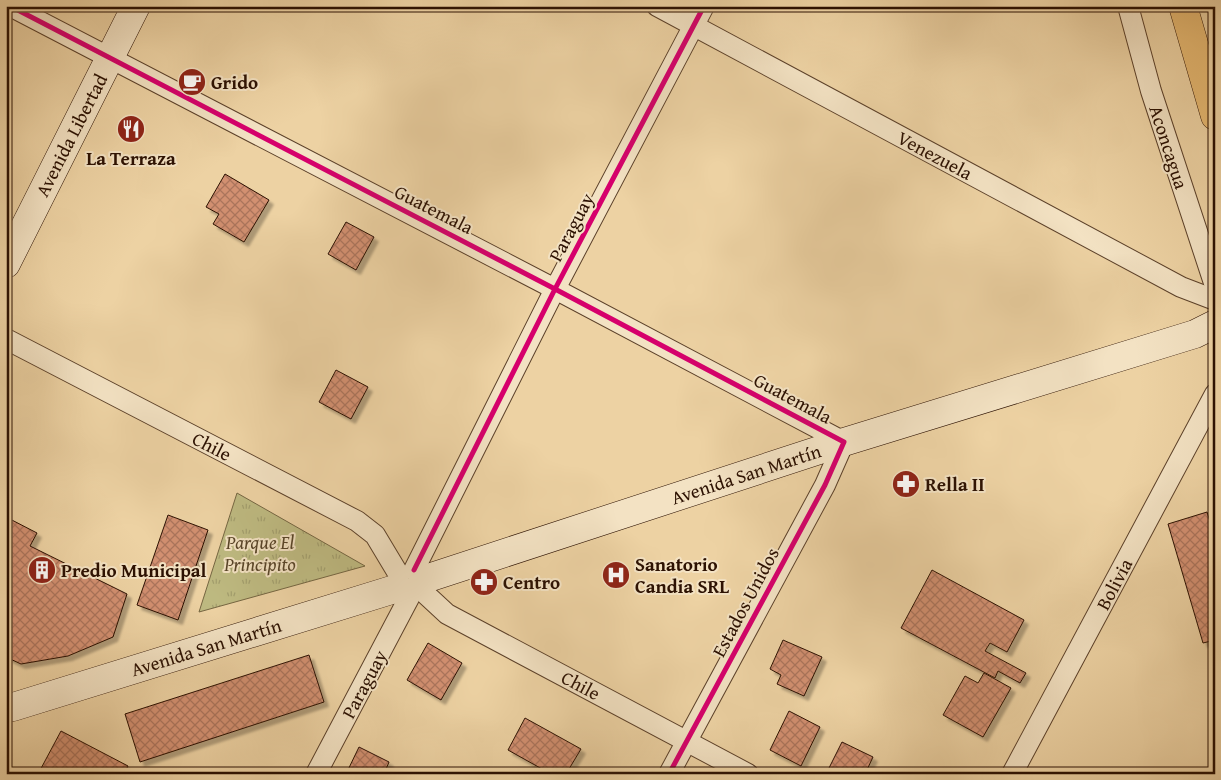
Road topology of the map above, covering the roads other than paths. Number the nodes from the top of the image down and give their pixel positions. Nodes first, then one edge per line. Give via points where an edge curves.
1 (10, 6) edge
2 (136, 6) edge
3 (656, 6) edge
4 (704, 6) edge
5 (1128, 6) edge
6 (1183, 6) edge
7 (694, 25) junction
8 (109, 59) junction
9 (1215, 116) edge
10 (6, 264) edge
11 (1215, 286) edge
12 (555, 289) junction
13 (1215, 300) edge
14 (1215, 324) edge
15 (6, 339) edge
16 (1215, 394) edge
17 (844, 442) junction
18 (410, 583) junction
19 (9, 710) edge
20 (687, 741) junction
21 (316, 774) edge
22 (669, 774) edge
23 (748, 774) edge
24 (1012, 774) edge

1 - 8 street, Guatemala
2 - 8 main road, Avenida Libertad
3 - 7 street, Venezuela
4 - 7 street, Paraguay
5 - 11 street, Aconcagua via 1151,91
6 - 9 highway
7 - 12 street, Paraguay
7 - 13 street, Venezuela via 1181,288
8 - 10 main road, Avenida Libertad
8 - 12 street, Guatemala
12 - 17 street, Guatemala
12 - 18 street, Paraguay
14 - 17 main road, Avenida San Martín via 1195,334
15 - 18 street, Chile via 358,521 375,535
16 - 24 street, Bolivia
17 - 18 main road, Avenida San Martín
17 - 20 street, Estados Unidos via 825,485
18 - 19 main road, Avenida San Martín
18 - 20 street, Chile via 447,614
18 - 21 street, Paraguay
20 - 22 street, Estados Unidos
20 - 23 street, Chile

